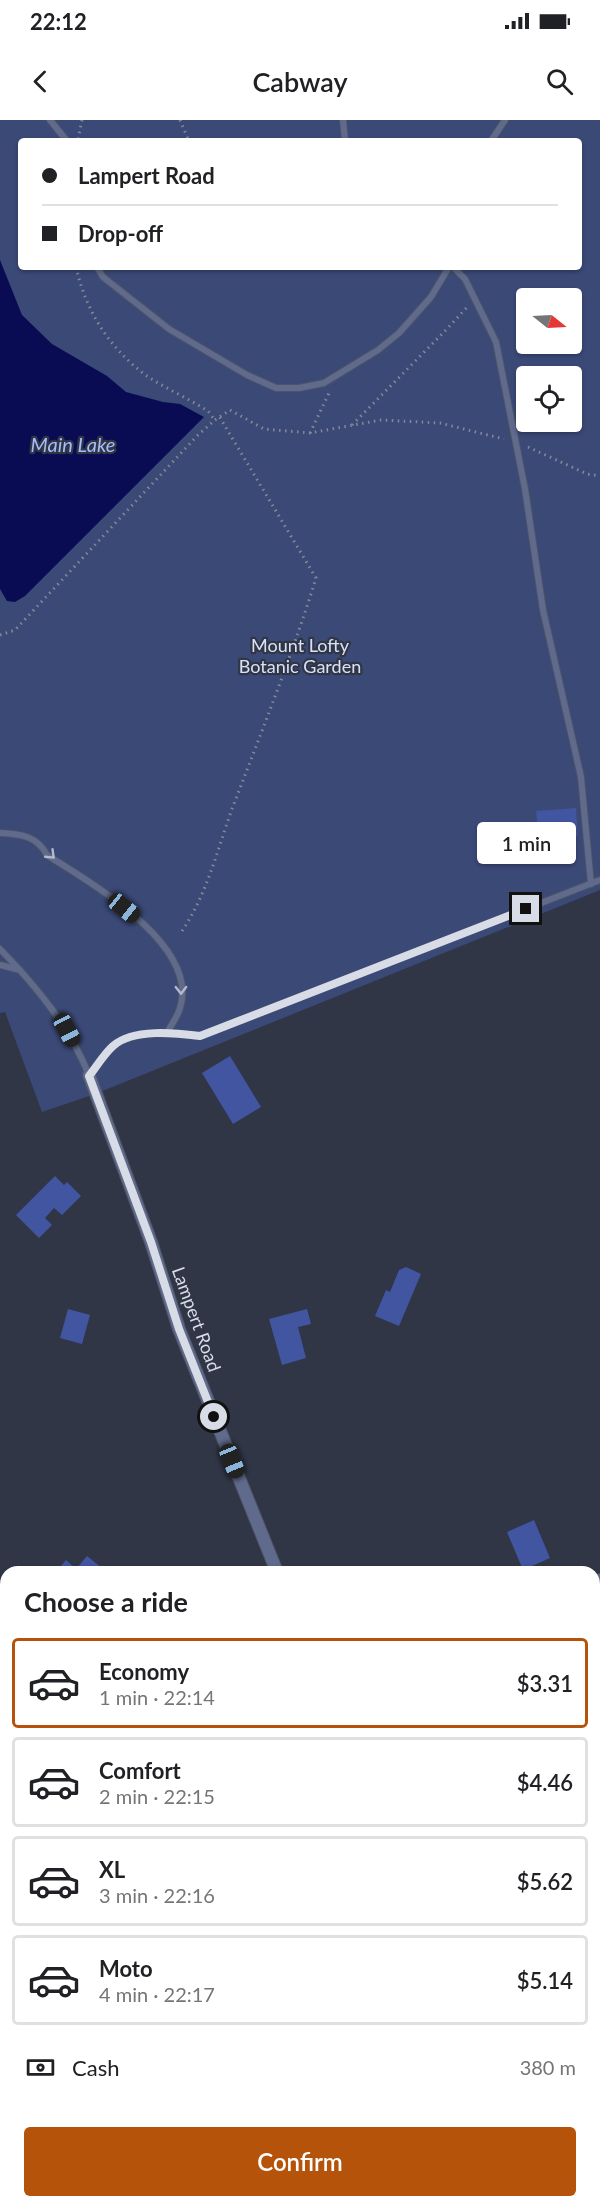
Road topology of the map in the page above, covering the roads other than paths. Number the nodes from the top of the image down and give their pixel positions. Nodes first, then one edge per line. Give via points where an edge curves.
1 (50, 120) edge
2 (343, 120) edge
3 (505, 120) edge
4 (65, 138) edge
5 (345, 138) edge
6 (493, 138) edge
7 (99, 270) edge
8 (449, 270) edge
9 (454, 270) edge
10 (0, 832) edge
11 (600, 880) edge
12 (591, 884) junction
13 (0, 949) edge
14 (0, 965) edge
15 (20, 970) junction
16 (167, 1033) junction
17 (89, 1076) junction
18 (275, 1566) edge

1 - 4 lane
2 - 5 lane
3 - 6 lane
7 - 8 lane via 169,329 276,388 324,383 378,350 431,297
9 - 12 lane via 465,279 496,342 525,489 543,610 581,777
10 -> 16 lane via 33,838 47,855 108,896 162,943 174,960 182,991 180,1008
11 - 12 lane
12 - 16 lane via 200,1036
13 - 15 lane
14 - 15 lane
15 - 17 lane via 67,1030
16 - 17 lane via 122,1040
17 - 18 street, Lampert Road via 179,1329

